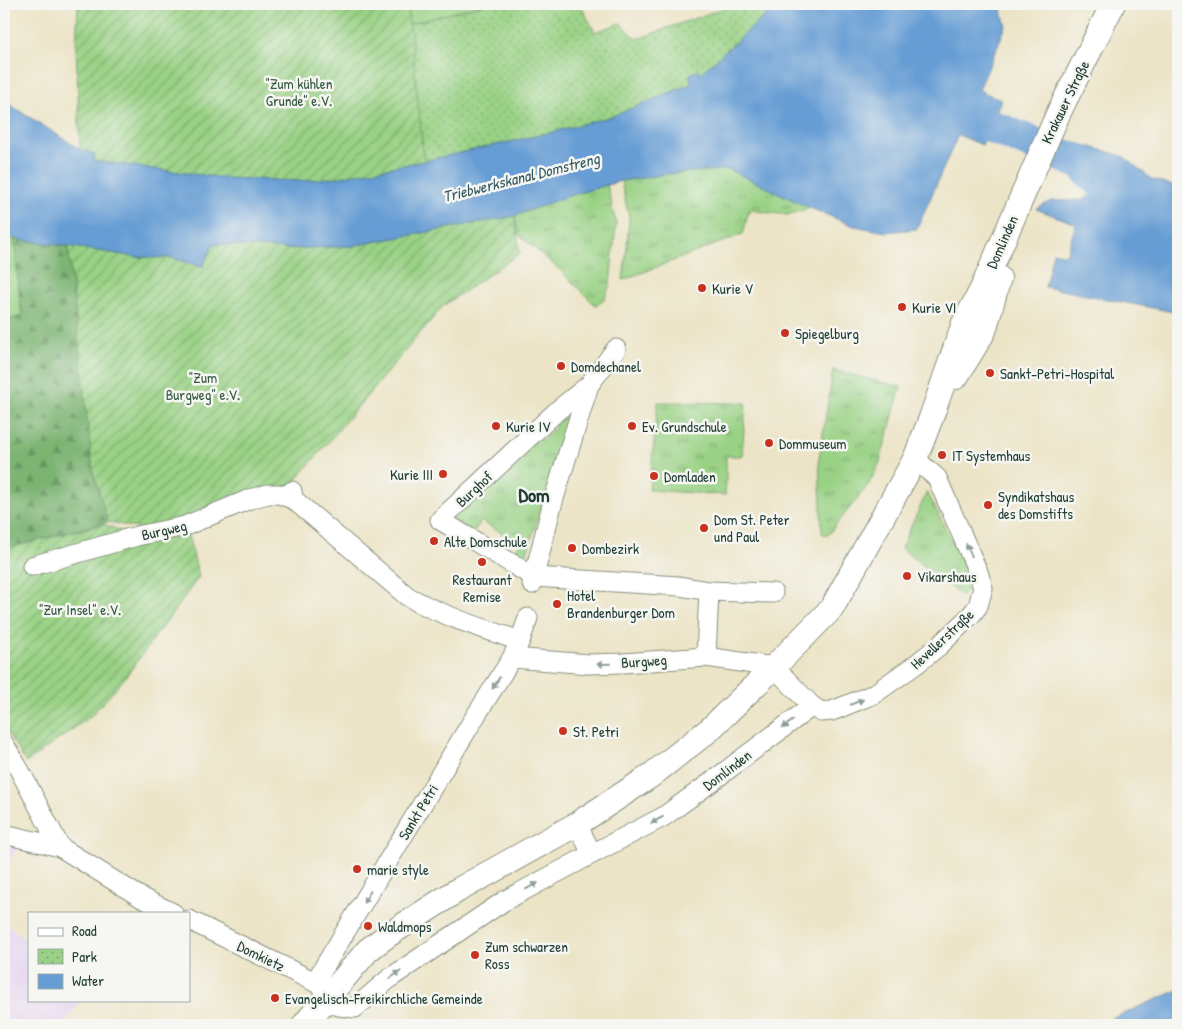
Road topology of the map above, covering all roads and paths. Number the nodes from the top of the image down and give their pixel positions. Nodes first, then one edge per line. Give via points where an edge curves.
1 (1114, 4) edge
2 (1020, 202) joint
3 (616, 349) dead end
4 (589, 385) junction
5 (915, 459) junction
6 (32, 566) dead end
7 (533, 581) junction
8 (709, 591) junction
9 (774, 593) dead end
10 (528, 618) dead end
11 (520, 641) junction
12 (706, 657) junction
13 (512, 658) junction
14 (774, 667) junction
15 (812, 706) junction
16 (4, 744) edge
17 (576, 824) junction
18 (4, 834) edge
19 (60, 847) junction
20 (592, 854) junction
21 (171, 912) edge
22 (190, 921) edge
23 (324, 991) junction
24 (304, 1025) edge

1 - 2 street, Krakauer Straße via 1058,114
2 - 5 street, Domlinden via 964,324
3 - 4 street, Burghof
4 - 7 street, Burghof via 552,505
4 - 7 street, Burghof via 440,520
5 - 14 street, Domlinden via 832,608
15 -> 5 street, Hevellerstraße via 822,712 832,711 874,694 940,645 978,606 983,588 978,572 937,478
6 - 11 street, Burgweg via 185,526 268,494 292,495 407,596 472,625
7 - 8 street, Burghof via 679,586
8 - 9 street, Burghof
8 - 12 street
10 - 11 street
11 - 13 street, Sankt Petri
12 -> 13 street, Burgweg via 589,664
12 - 14 street, Burgweg
13 -> 23 street, Sankt Petri via 465,734
14 - 15 street
14 - 17 street, Domlinden via 709,730 649,777
15 -> 20 street, Domlinden via 663,817
16 - 19 street
17 - 20 street
17 - 23 street, Domlinden via 458,890 388,935
18 - 19 street
19 - 21 street via 142,898
23 -> 20 street, Domlinden via 339,1006 355,1008 390,978 504,901
22 - 23 street, Domkietz
23 - 24 street

